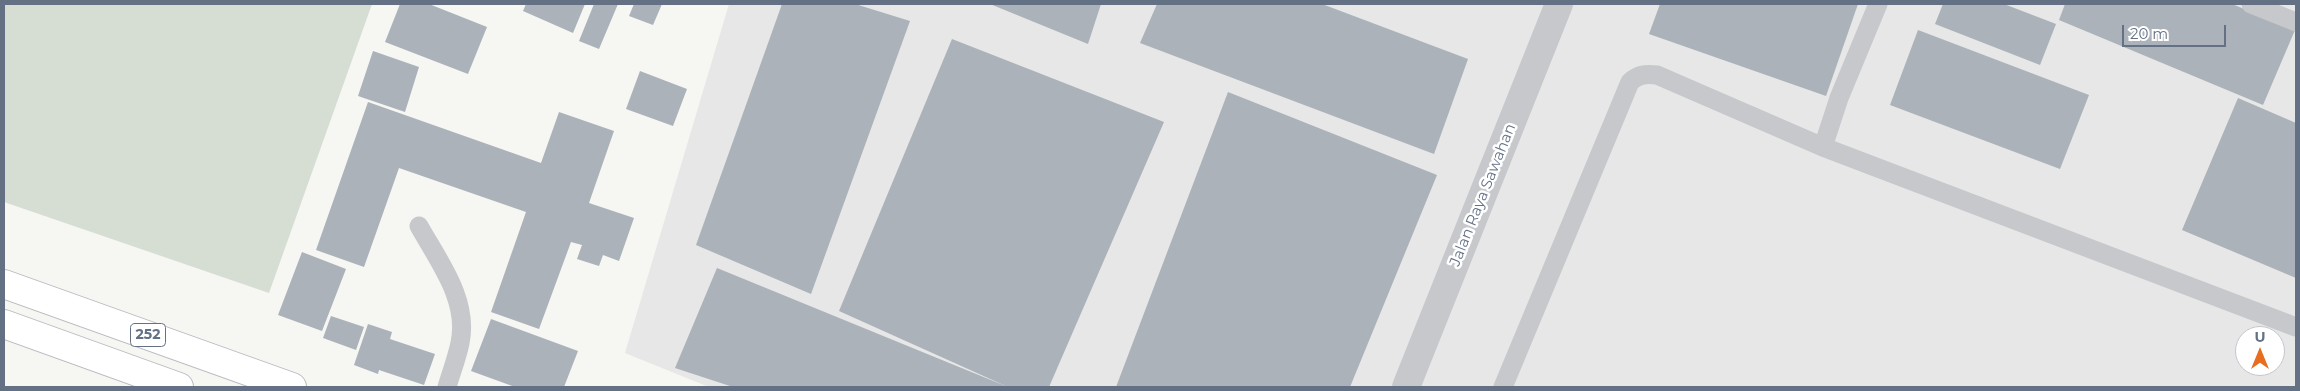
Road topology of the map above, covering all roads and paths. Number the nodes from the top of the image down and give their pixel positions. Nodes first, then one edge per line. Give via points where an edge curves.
1 (1560, 4) edge
2 (1878, 4) edge
3 (2251, 4) edge
4 (2296, 22) edge
5 (1823, 146) junction
6 (419, 226) dead end
7 (4, 284) edge
8 (4, 324) edge
9 (2296, 327) edge
10 (179, 387) edge
11 (292, 387) edge
12 (447, 387) edge
13 (1406, 387) edge
14 (1503, 387) edge

1 - 13 street, Jalan Raya Sawahan
2 - 5 lane
3 - 4 lane
5 - 9 lane
5 - 14 lane via 1657,75 1636,77 1630,82
6 - 12 lane via 454,288 462,313 460,342
7 - 11 main road, 252
8 - 10 main road, 252

